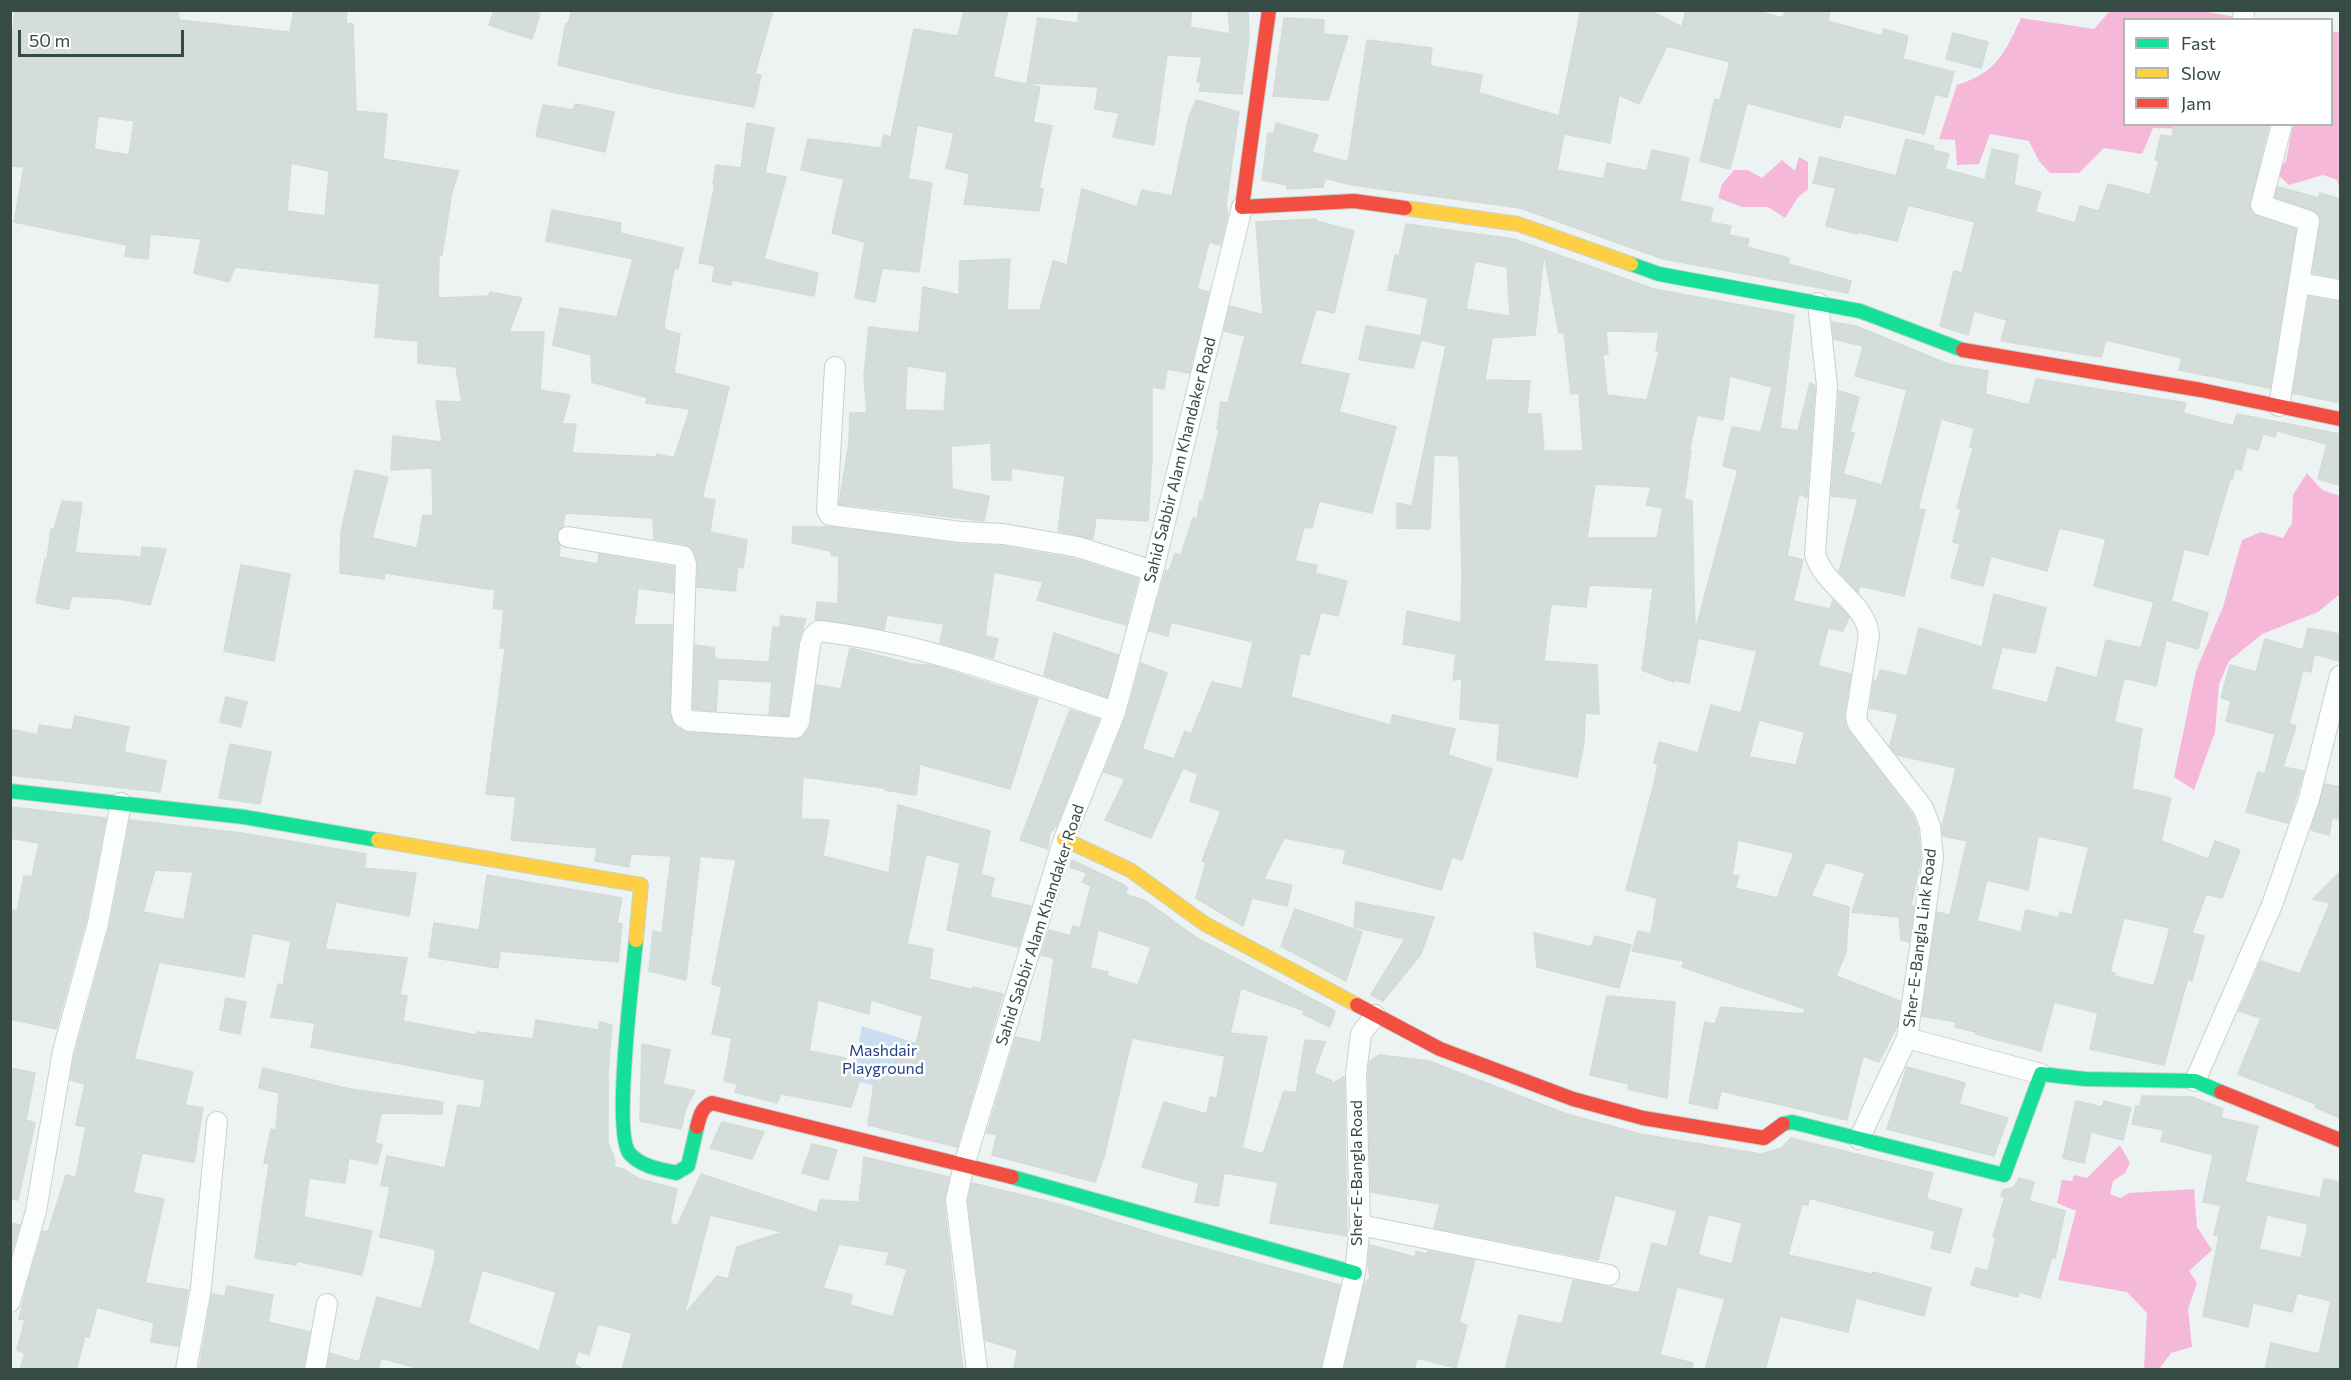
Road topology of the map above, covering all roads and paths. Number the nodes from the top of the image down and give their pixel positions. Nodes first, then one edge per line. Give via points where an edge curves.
1 (1269, 10) edge
2 (2281, 126) edge
3 (1242, 207) junction
4 (2299, 283) junction
5 (2340, 290) edge
6 (1818, 303) junction
7 (835, 367) dead end
8 (2279, 406) junction
9 (2340, 419) edge
10 (568, 537) dead end
11 (1153, 571) junction
12 (2340, 676) edge
13 (1115, 712) junction
14 (10, 790) edge
15 (122, 804) junction
16 (1064, 839) junction
17 (1375, 1015) junction
18 (1906, 1038) junction
19 (2041, 1074) junction
20 (2194, 1081) junction
21 (217, 1122) dead end
22 (1859, 1139) junction
23 (2340, 1140) edge
24 (964, 1165) junction
25 (1360, 1225) junction
26 (1355, 1273) junction
27 (1609, 1275) dead end
28 (10, 1302) edge
29 (327, 1304) dead end
30 (186, 1370) edge
31 (315, 1370) edge
32 (977, 1370) edge
33 (1332, 1370) edge

1 - 3 street
2 - 4 street via 2261,205 2308,221
3 - 6 street via 1353,201 1518,224 1659,274
3 - 11 street, Sahid Sabbir Alam Khandaker Road
4 - 5 street
4 - 8 street
6 - 8 street via 1860,311 1954,349
6 - 18 street, Sher-E-Bangla Link Road via 1827,386 1815,554 1822,571 1868,624 1856,707 1858,724 1923,808 1932,842 1933,858
7 - 11 street via 827,510 830,515 1078,546
8 - 9 street
10 - 13 street via 683,556 686,564 681,711 690,721 795,728 810,645 819,631 864,636 945,654
11 - 13 street, Sahid Sabbir Alam Khandaker Road
12 - 20 street via 2309,799 2272,905
13 - 16 street, Sahid Sabbir Alam Khandaker Road
14 - 15 street
15 - 24 street via 244,817 636,882 642,891 622,1132 629,1153 643,1164 676,1173 683,1171 688,1166 701,1112 712,1103
15 - 28 street via 98,923 63,1051 36,1211
16 - 17 street via 1130,870 1205,924
16 - 24 street, Sahid Sabbir Alam Khandaker Road
17 - 22 street via 1440,1049 1504,1074 1573,1099 1643,1118 1764,1138 1781,1124 1792,1122
17 - 25 street, Sher-E-Bangla Road via 1361,1034 1356,1074
18 - 19 street
18 - 22 street, Sher-E-Bangla Link Road
19 - 20 street
19 - 22 street via 2004,1175
20 - 23 street
21 - 30 street via 201,1288
24 - 26 street via 1063,1189
24 - 32 street, Sahid Sabbir Alam Khandaker Road via 956,1200
25 - 26 street, Sher-E-Bangla Road
25 - 27 street
26 - 33 street, Sher-E-Bangla Road
29 - 31 street

